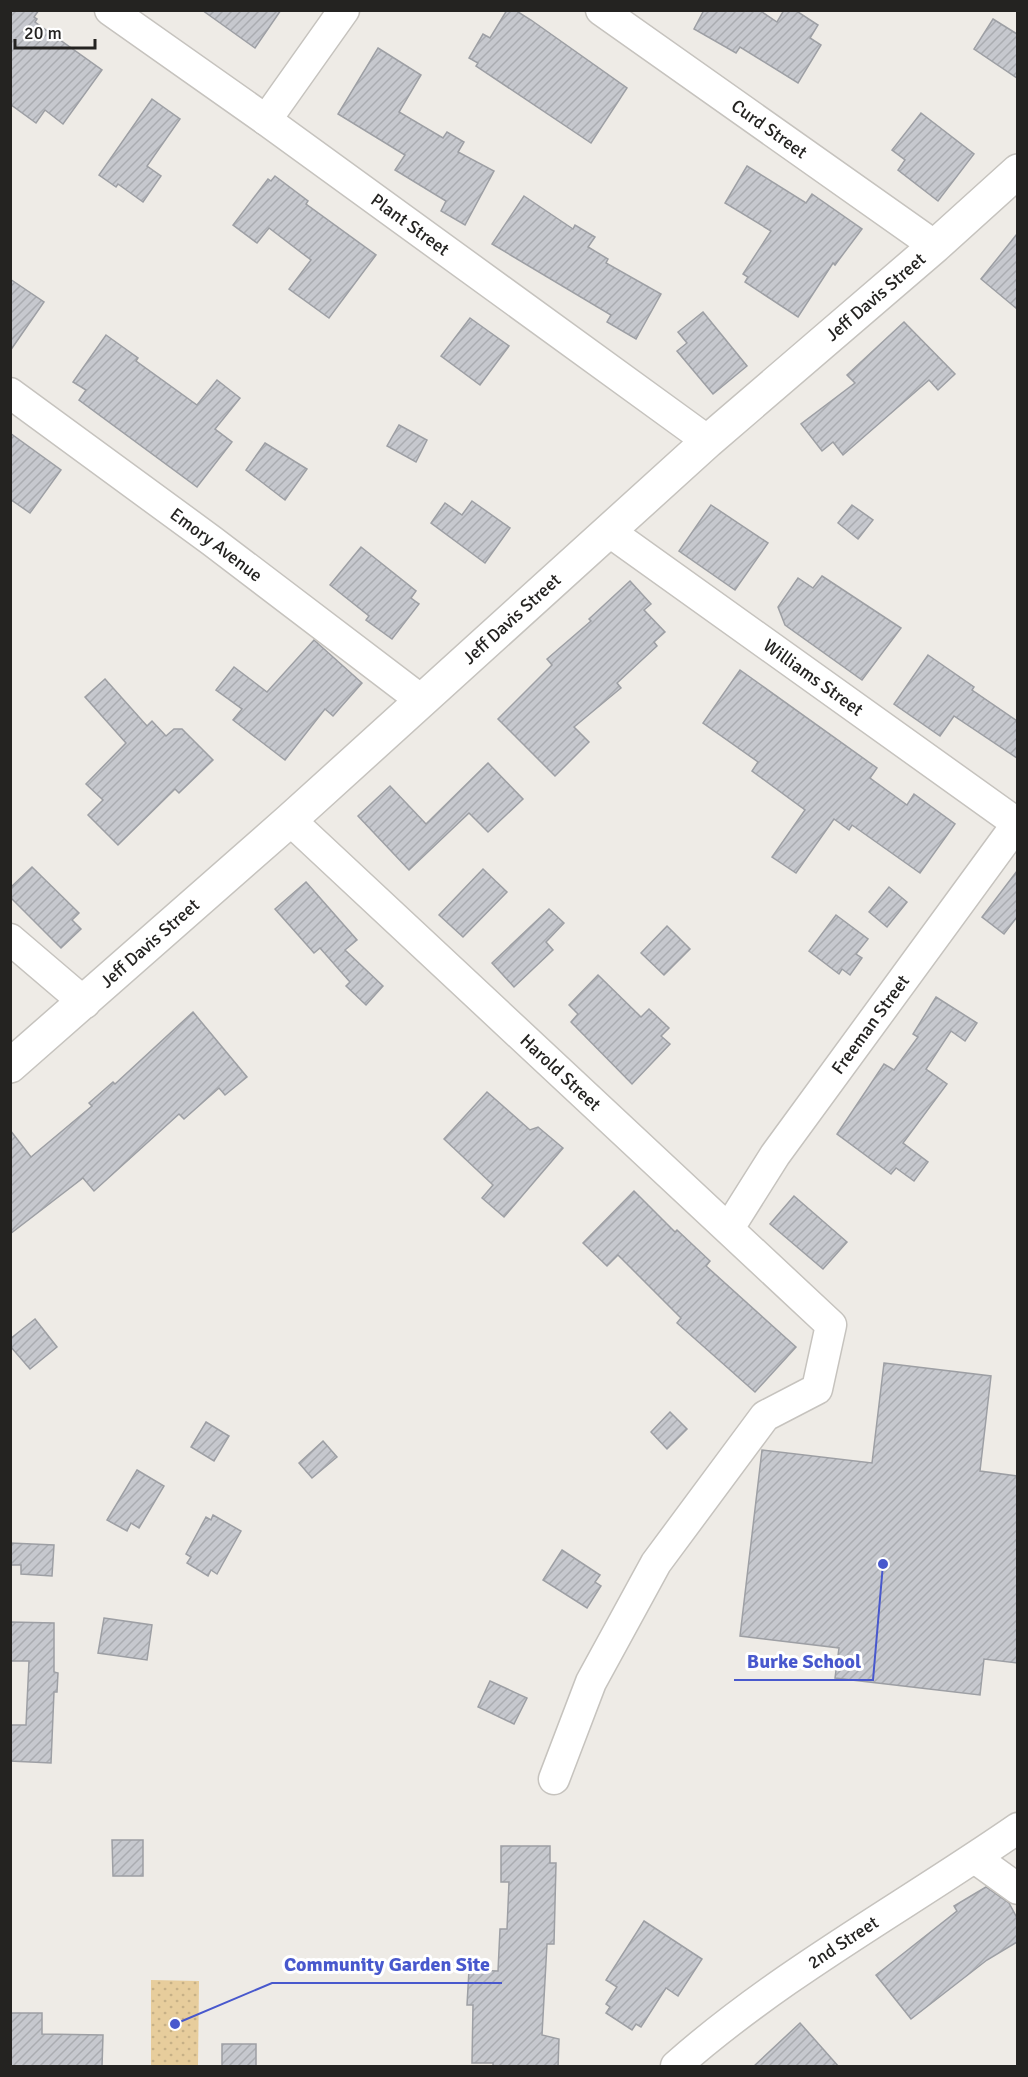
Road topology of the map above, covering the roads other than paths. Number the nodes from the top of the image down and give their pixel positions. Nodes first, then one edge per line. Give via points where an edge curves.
1 (110, 10) edge
2 (344, 10) edge
3 (601, 10) edge
4 (266, 120) junction
5 (1016, 174) edge
6 (935, 246) junction
7 (10, 393) edge
8 (708, 441) junction
9 (610, 532) junction
10 (421, 700) junction
11 (290, 820) junction
12 (1017, 824) edge
13 (10, 939) edge
14 (85, 1003) junction
15 (10, 1066) edge
16 (729, 1228) junction
17 (554, 1779) dead end
18 (1017, 1828) edge
19 (975, 1858) junction
20 (1017, 1889) edge
21 (676, 2067) edge

1 - 4 street, Plant Street
2 - 4 street
3 - 6 street, Curd Street
4 - 8 street, Plant Street
5 - 6 street, Jeff Davis Street
6 - 8 street, Jeff Davis Street
7 - 10 street, Emory Avenue
8 - 9 street, Jeff Davis Street
9 - 10 street, Jeff Davis Street
9 - 12 street, Williams Street
10 - 11 street, Jeff Davis Street
11 - 14 street, Jeff Davis Street
11 - 16 street, Harold Street
12 - 16 street, Freeman Street via 775,1155
13 - 14 street
14 - 15 street, Jeff Davis Street
16 - 17 street, Harold Street via 831,1325 817,1389 765,1416 656,1563 591,1682
18 - 19 street, 2nd Street
19 - 20 street
19 - 21 street, 2nd Street via 726,2024

